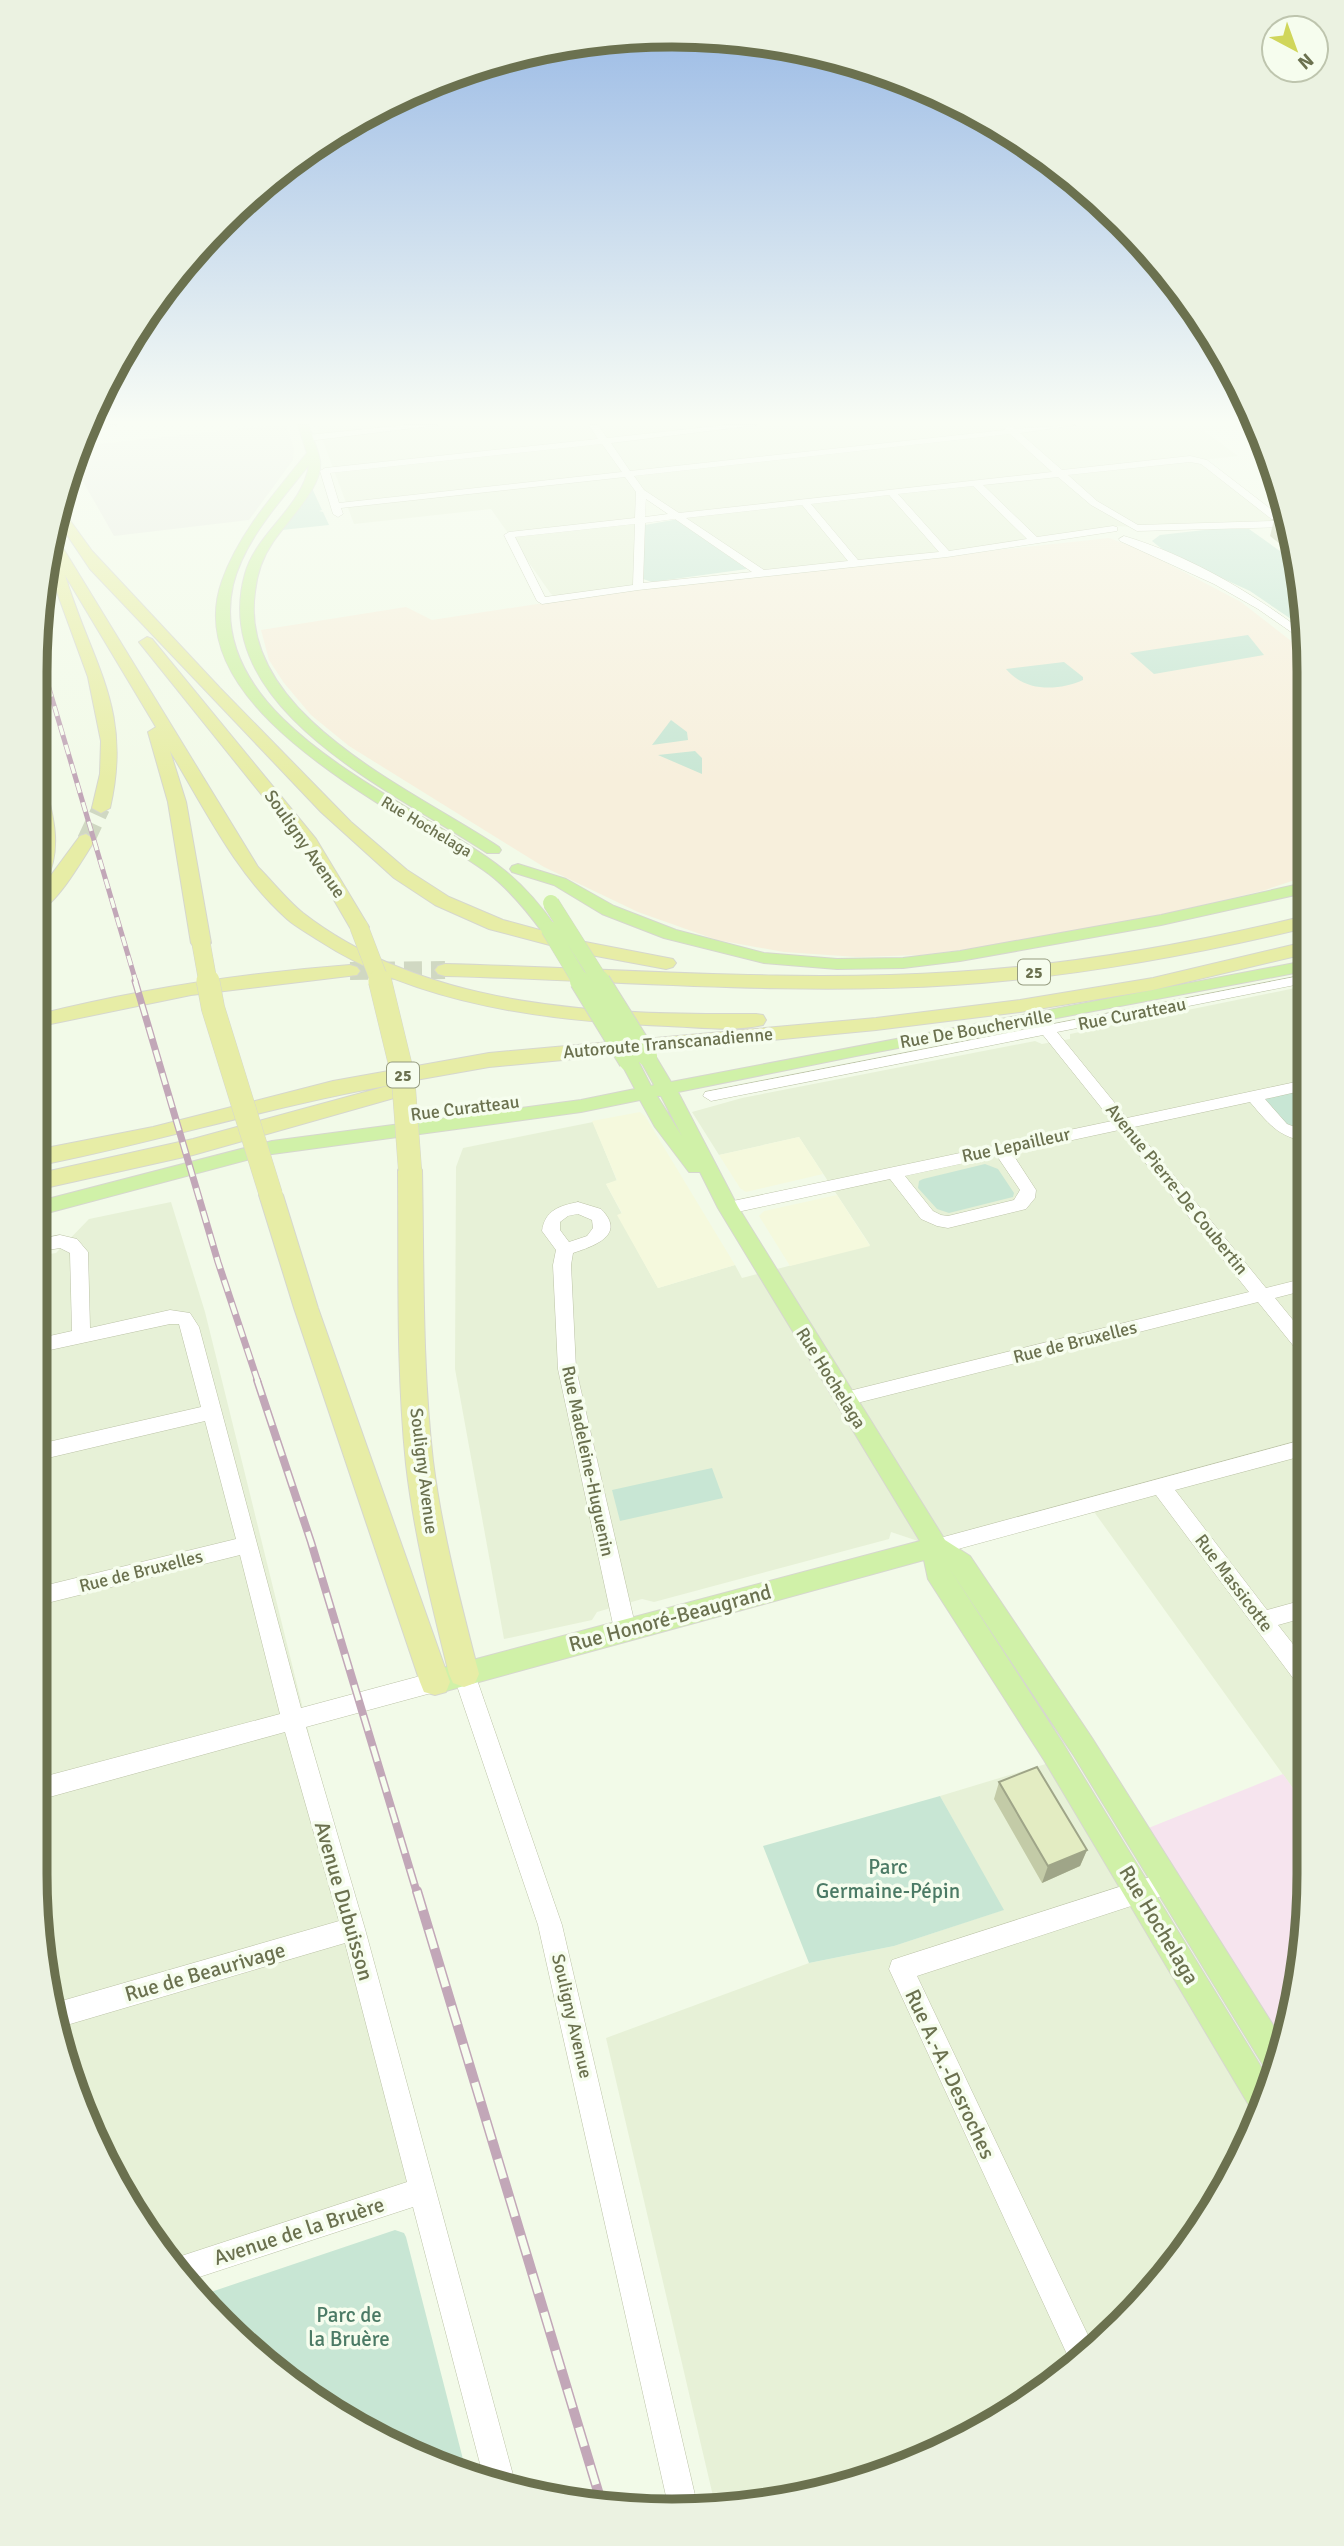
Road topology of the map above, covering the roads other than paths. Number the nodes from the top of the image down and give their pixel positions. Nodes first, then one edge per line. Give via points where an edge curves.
1 (80, 544) edge
2 (245, 544) edge
3 (264, 544) edge
4 (513, 544) edge
5 (638, 544) edge
6 (720, 544) edge
7 (839, 544) edge
8 (938, 544) edge
9 (1010, 544) edge
10 (1134, 544) edge
11 (1151, 544) edge
12 (85, 552) junction
13 (59, 553) edge
14 (947, 554) junction
15 (1161, 556) junction
16 (854, 562) junction
17 (56, 572) edge
18 (761, 573) junction
19 (638, 587) junction
20 (106, 631) junction
21 (1295, 631) edge
22 (101, 808) tunnel mouth
23 (86, 839) tunnel mouth
24 (518, 869) junction
25 (1297, 890) edge
26 (47, 894) edge
27 (577, 894) junction
28 (539, 901) junction
29 (1297, 924) edge
30 (1297, 950) edge
31 (1297, 968) edge
32 (445, 970) tunnel mouth
33 (350, 971) tunnel mouth
34 (759, 979) junction
35 (1297, 981) edge
36 (938, 1016) junction
37 (47, 1019) edge
38 (1047, 1030) junction
39 (645, 1053) junction
40 (1297, 1087) edge
41 (651, 1088) junction
42 (711, 1096) dead end
43 (1254, 1096) junction
44 (1124, 1122) junction
45 (1297, 1135) edge
46 (1000, 1148) junction
47 (47, 1156) edge
48 (892, 1171) junction
49 (47, 1180) edge
50 (141, 1180) junction
51 (47, 1199) edge
52 (47, 1206) edge
53 (728, 1208) junction
54 (47, 1244) edge
55 (565, 1249) dead end
56 (1297, 1286) edge
57 (1263, 1295) junction
58 (82, 1336) junction
59 (1297, 1338) edge
60 (47, 1344) edge
61 (845, 1399) junction
62 (211, 1412) junction
63 (1297, 1449) edge
64 (47, 1450) edge
65 (1161, 1487) junction
66 (247, 1545) junction
67 (936, 1547) junction
68 (47, 1594) edge
69 (1297, 1611) edge
70 (1263, 1620) junction
71 (625, 1629) junction
72 (1297, 1666) edge
73 (464, 1674) junction
74 (435, 1682) junction
75 (293, 1720) junction
76 (1079, 1741) junction
77 (1053, 1751) junction
78 (47, 1787) edge
79 (1169, 1883) junction
80 (1140, 1894) junction
81 (353, 1929) junction
82 (63, 2013) edge
83 (1271, 2049) edge
84 (1258, 2091) edge
85 (422, 2191) junction
86 (187, 2267) edge
87 (1079, 2348) edge
88 (498, 2474) edge
89 (680, 2499) edge

1 - 12 highway, Souligny Avenue
2 - 28 main road, Rue Hochelaga via 229,571 223,629 238,667 265,710 392,807 487,863
3 - 24 main road, Rue Hochelaga via 250,577 245,610 248,633 259,664 293,712 330,745
4 - 19 street via 542,601
5 - 19 street
6 - 18 street
7 - 16 street
8 - 14 street
9 - 14 street
10 - 15 street
11 - 15 street
12 - 34 highway via 349,830 410,882 468,914 535,938
12 - 73 highway, Souligny Avenue, bridge via 152,649 310,843 359,927 386,997 407,1108 413,1378 421,1466 435,1556
13 - 20 highway
14 - 16 street
15 - 21 street via 1252,598
16 - 18 street
17 - 22 highway via 111,728 111,774
18 - 19 street
20 - 36 highway via 264,888 332,942 392,971 456,992 524,1006 615,1016 735,1021
20 - 74 highway, bridge via 155,729 173,784 213,1009 306,1308
23 - 26 highway
24 - 27 main road via 560,882
24 - 28 main road, Rue Hochelaga
25 - 27 main road via 1161,920 960,956 852,965 785,961 726,950 650,927
27 - 28 main road
28 - 39 main road, Rue Hochelaga, bridge
29 - 34 highway, 25 via 1159,955 1043,971 900,981
30 - 36 highway, Autoroute Transcanadienne / 25 via 1153,984
31 - 41 main road, Rue De Boucherville
32 - 34 highway, 25
33 - 37 highway via 189,988
35 - 38 street, Rue Curatteau
36 - 39 highway, Autoroute Transcanadienne / 25
38 - 42 street, Rue Curatteau
38 - 44 street, Avenue Pierre-De Coubertin
39 - 41 main road, Rue Hochelaga
39 - 41 main road, Rue Hochelaga
39 - 47 highway, Autoroute Transcanadienne / 25 via 489,1060 390,1077
39 - 49 highway via 494,1068 443,1078 193,1147
40 - 43 street, Rue Lepailleur
41 - 50 main road, Rue Curatteau via 400,1116
41 - 53 main road, Rue Hochelaga
43 - 44 street, Rue Lepailleur
43 - 45 street via 1283,1130
44 - 46 street, Rue Lepailleur
44 - 57 street, Avenue Pierre-De Coubertin
46 - 48 street, Rue Lepailleur
46 - 48 street via 1028,1191 1027,1198 1020,1205 947,1222 927,1215
48 - 53 street, Rue Lepailleur
50 - 51 main road, Rue Curatteau
50 - 52 main road, Rue Curatteau
53 - 61 main road, Rue Hochelaga
54 - 58 street via 64,1241 79,1252
55 - 71 street, Rue Madeleine-Huguenin via 567,1369
56 - 57 street, Rue de Bruxelles
57 - 59 street, Avenue Pierre-De Coubertin
57 - 61 street, Rue de Bruxelles
58 - 60 street
58 - 62 street, Avenue Dubuisson via 184,1318
61 - 67 main road, Rue Hochelaga
62 - 64 street
62 - 66 street, Avenue Dubuisson
63 - 65 street, Rue Honoré-Beaugrand
65 - 67 street, Rue Honoré-Beaugrand
65 - 70 street, Rue Massicotte
66 - 68 street, Rue de Bruxelles
66 - 75 street, Avenue Dubuisson
67 - 71 main road, Rue Honoré-Beaugrand
67 - 76 main road, Rue Hochelaga via 961,1563
67 - 77 main road, Rue Hochelaga via 937,1572
69 - 70 street
70 - 72 street, Rue Massicotte
71 - 73 main road, Rue Honoré-Beaugrand
73 - 74 main road, Rue Honoré-Beaugrand
73 - 89 street, Souligny Avenue via 551,1925
74 - 75 street, Rue Honoré-Beaugrand
75 - 78 street, Rue Honoré-Beaugrand
75 - 81 street, Avenue Dubuisson
76 - 77 main road
76 - 79 main road, Rue Hochelaga
77 - 80 main road, Rue Hochelaga
79 - 80 street, Rue A.-A.-Desroches
79 - 83 main road, Rue Hochelaga
80 - 84 main road, Rue Hochelaga
80 - 87 street, Rue A.-A.-Desroches via 901,1969
81 - 82 street, Rue de Beaurivage
81 - 85 street, Avenue Dubuisson
85 - 86 street, Avenue de la Bruère
85 - 88 street, Avenue Dubuisson

